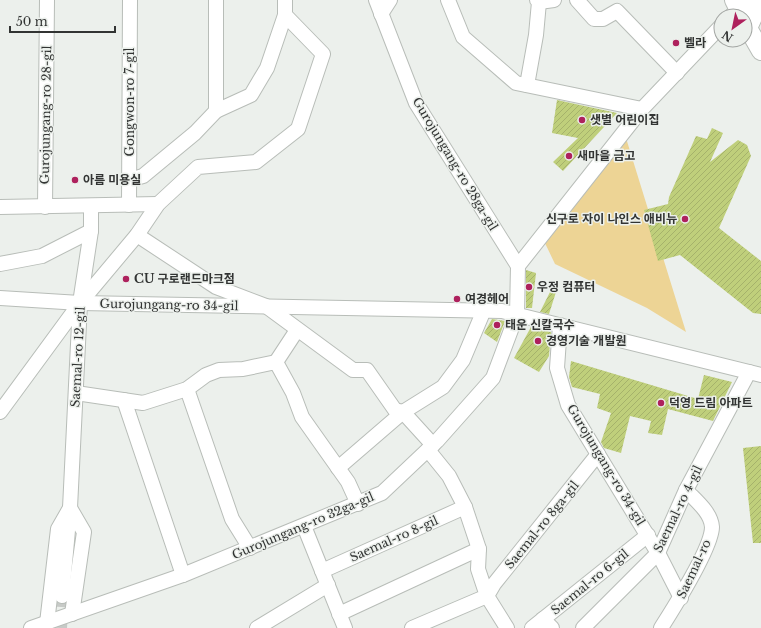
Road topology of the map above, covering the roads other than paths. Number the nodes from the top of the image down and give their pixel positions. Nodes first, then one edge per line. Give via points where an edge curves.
1 (47, 0) edge
2 (130, 0) edge
3 (216, 0) edge
4 (285, 0) edge
5 (376, 0) edge
6 (390, 0) edge
7 (448, 0) edge
8 (554, 0) edge
9 (577, 0) edge
10 (538, 1) edge
11 (380, 14) junction
12 (285, 15) junction
13 (713, 34) edge
14 (753, 36) edge
15 (761, 51) edge
16 (677, 72) junction
17 (527, 85) junction
18 (642, 109) junction
19 (216, 111) junction
20 (130, 180) junction
21 (158, 204) junction
22 (129, 205) junction
23 (91, 206) junction
24 (0, 207) edge
25 (45, 207) junction
26 (91, 231) junction
27 (137, 235) junction
28 (0, 264) edge
29 (518, 266) junction
30 (0, 298) edge
31 (80, 304) junction
32 (266, 306) junction
33 (484, 310) junction
34 (517, 314) junction
35 (560, 325) junction
36 (297, 330) junction
37 (276, 362) junction
38 (755, 374) edge
39 (187, 388) junction
40 (76, 393) junction
41 (124, 400) junction
42 (0, 412) edge
43 (403, 412) junction
44 (430, 447) junction
45 (598, 454) junction
46 (338, 468) junction
47 (686, 490) junction
48 (358, 504) junction
49 (70, 508) junction
50 (466, 508) junction
51 (304, 526) junction
52 (648, 535) junction
53 (250, 548) junction
54 (479, 549) junction
55 (658, 553) junction
56 (322, 571) junction
57 (183, 576) junction
58 (328, 585) junction
59 (62, 596) tunnel mouth
60 (487, 596) junction
61 (681, 598) junction
62 (72, 614) junction
63 (339, 614) junction
64 (47, 623) junction
65 (504, 624) edge
66 (542, 625) edge
67 (31, 628) edge
68 (256, 628) edge
69 (345, 628) edge
70 (412, 628) edge
71 (584, 628) edge
72 (661, 628) edge

1 - 25 street, Gurojungang-ro 28-gil
2 - 20 street, Gongwon-ro 7-gil
3 - 19 street
4 - 12 street
5 - 11 street, Gurojungang-ro 28ga-gil
6 - 11 street
7 - 17 street via 463,37 516,82
8 - 10 street
9 - 16 street via 594,19 603,19 617,11
10 - 17 street via 536,35
11 - 29 street, Gurojungang-ro 28ga-gil via 416,103
12 - 19 street via 267,68 251,95
12 - 21 street via 323,54 298,130 256,162 198,167
13 - 16 street
14 - 15 street
16 - 18 street
17 - 18 street
18 - 29 street
19 - 20 street via 195,133 143,176
20 - 22 street, Gongwon-ro 7-gil
21 - 22 street
21 - 27 street
22 - 23 street
23 - 25 street
23 - 26 street, Saemal-ro 12-gil
24 - 25 street
26 - 28 street via 42,256
26 - 31 street, Saemal-ro 12-gil
27 - 31 street
27 - 32 street, Gurojungang-ro 34-gil via 216,287
29 - 34 street, Gurojungang-ro 32ga-gil
30 - 31 street, Gurojungang-ro 34-gil
31 - 32 street, Gurojungang-ro 34-gil
31 - 40 street, Saemal-ro 12-gil
31 - 42 street
32 - 33 street, Gurojungang-ro 34-gil
32 - 36 street, Gurojungang-ro 34-gil
33 - 34 street, Gurojungang-ro 34-gil via 502,310
33 - 43 street via 463,360 443,387
34 - 35 street, Gurojungang-ro 34-gil
34 - 44 street, Gurojungang-ro 32ga-gil via 493,378
35 - 38 street, Gurojungang-ro 34-gil
35 - 45 street, Gurojungang-ro 34-gil via 557,368 568,405
36 - 37 street
36 - 43 street, Gurojungang-ro 34-gil via 353,370 367,370 396,410
37 - 39 street via 243,369 219,370 206,375
37 - 46 street via 293,393 302,417
38 - 47 street, Saemal-ro 4-gil
39 - 41 street via 143,403
39 - 53 street via 232,519
40 - 41 street
40 - 49 street, Saemal-ro 12-gil
41 - 57 street
43 - 44 street, Gurojungang-ro 34-gil
43 - 46 street
44 - 48 street, Gurojungang-ro 32ga-gil via 382,493
44 - 50 street
45 - 52 street, Gurojungang-ro 34-gil
45 - 60 street, Saemal-ro 8ga-gil
46 - 48 street
47 - 55 street, Saemal-ro 4-gil
47 - 61 street, Saemal-ro via 707,513 712,527
48 - 51 street, Gurojungang-ro 32ga-gil
49 - 59 street, Saemal-ro 12-gil
49 - 62 street via 84,532
49 - 64 street, Saemal-ro 12-gil via 58,529
50 - 54 street
50 - 56 street, Saemal-ro 8-gil
51 - 53 street, Gurojungang-ro 32ga-gil
51 - 56 street
52 - 55 street, Gurojungang-ro 34-gil
52 - 66 street, Saemal-ro 6-gil
53 - 57 street, Gurojungang-ro 32ga-gil
54 - 60 street via 478,569
54 - 63 street
55 - 61 street, Gurojungang-ro 34-gil
55 - 71 street, Saemal-ro 4-gil
56 - 58 street
57 - 62 street, Gurojungang-ro 32ga-gil
58 - 63 street
58 - 68 street
60 - 65 street
60 - 70 street
61 - 72 street, Saemal-ro
62 - 64 street, Gurojungang-ro 32ga-gil
63 - 69 street
64 - 67 street, Gurojungang-ro 32ga-gil

